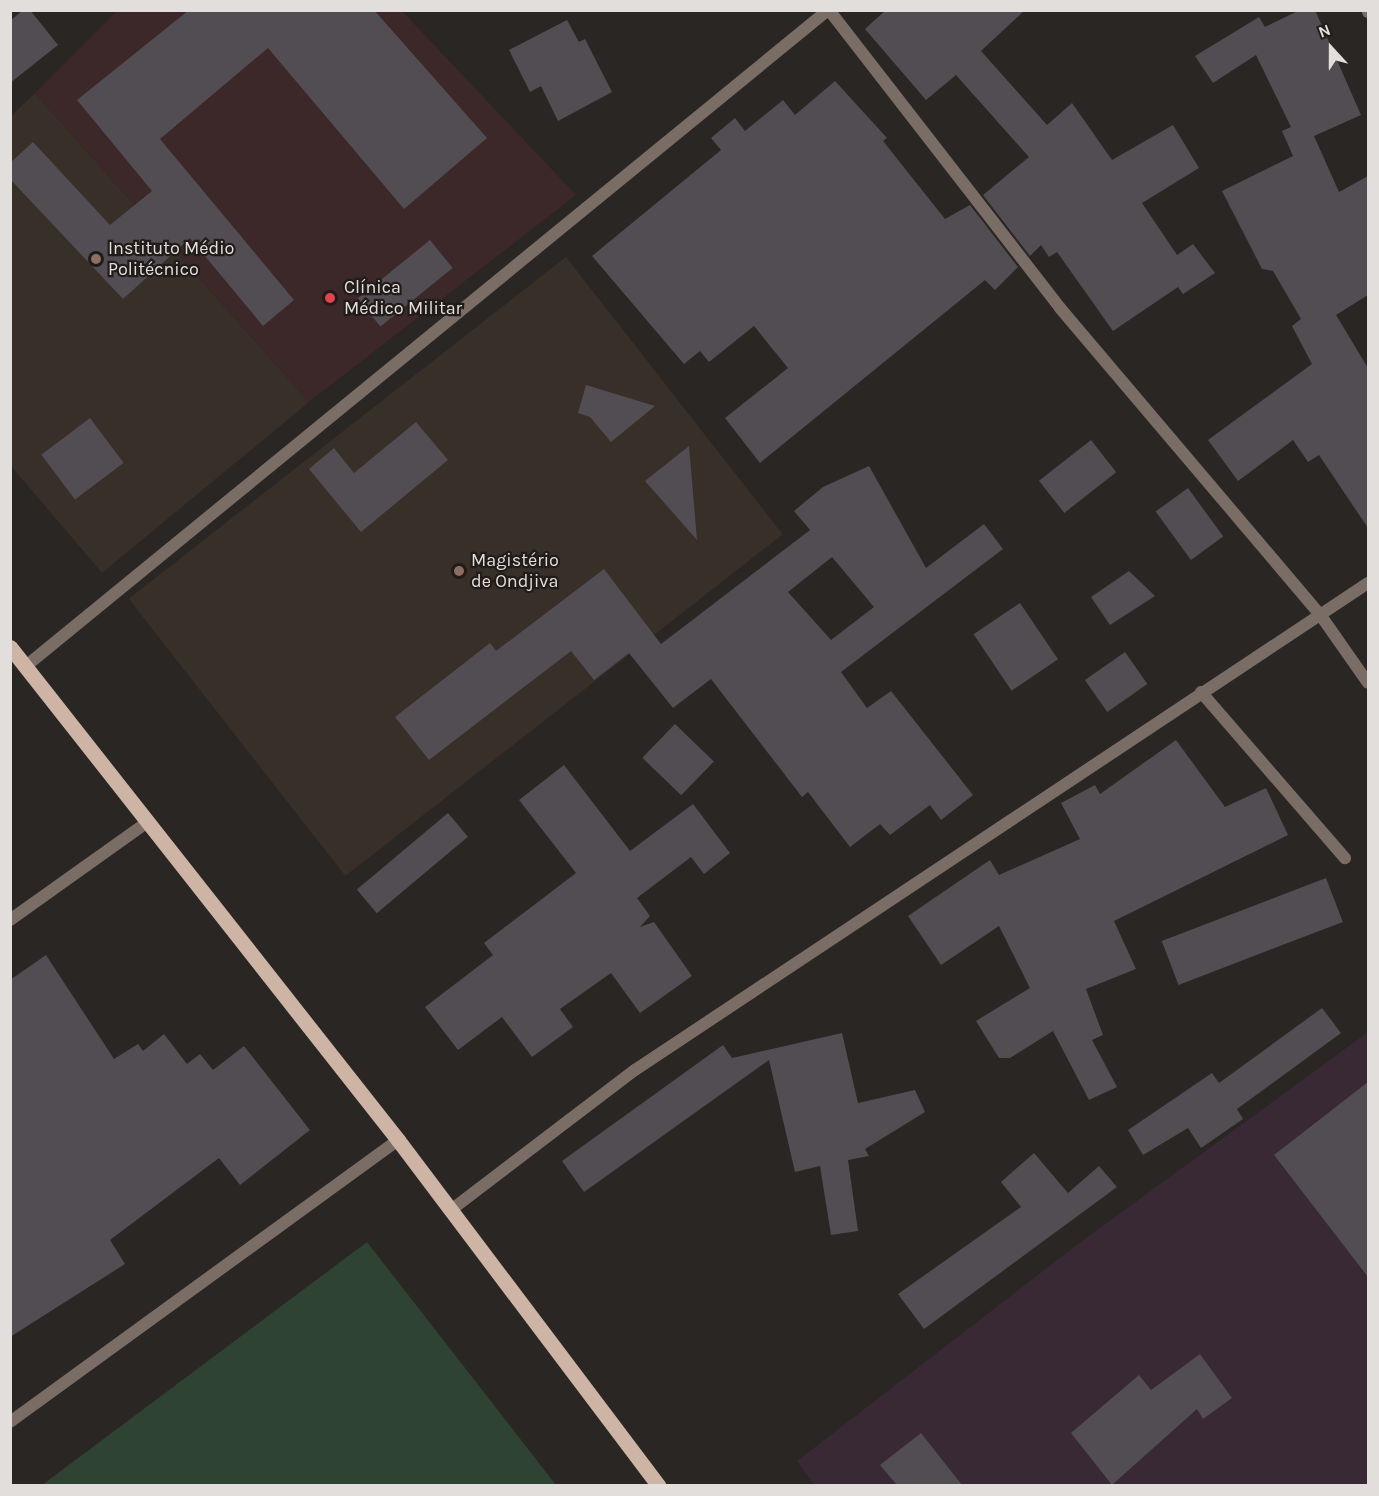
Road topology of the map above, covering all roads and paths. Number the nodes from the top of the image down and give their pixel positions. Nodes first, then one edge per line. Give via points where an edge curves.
1 (828, 10) edge
2 (1368, 583) edge
3 (1319, 614) junction
4 (10, 647) edge
5 (26, 666) junction
6 (1368, 683) edge
7 (1201, 692) junction
8 (146, 823) junction
9 (1345, 858) dead end
10 (10, 920) edge
11 (398, 1140) junction
12 (451, 1210) junction
13 (10, 1422) edge
14 (659, 1485) edge

1 - 3 street via 1060,308
1 - 5 street
2 - 3 street
3 - 6 street
3 - 7 street
4 - 5 main road
5 - 8 main road
7 - 9 street
7 - 12 street via 635,1070
8 - 10 street
8 - 11 main road
11 - 12 main road
11 - 13 street
12 - 14 main road

